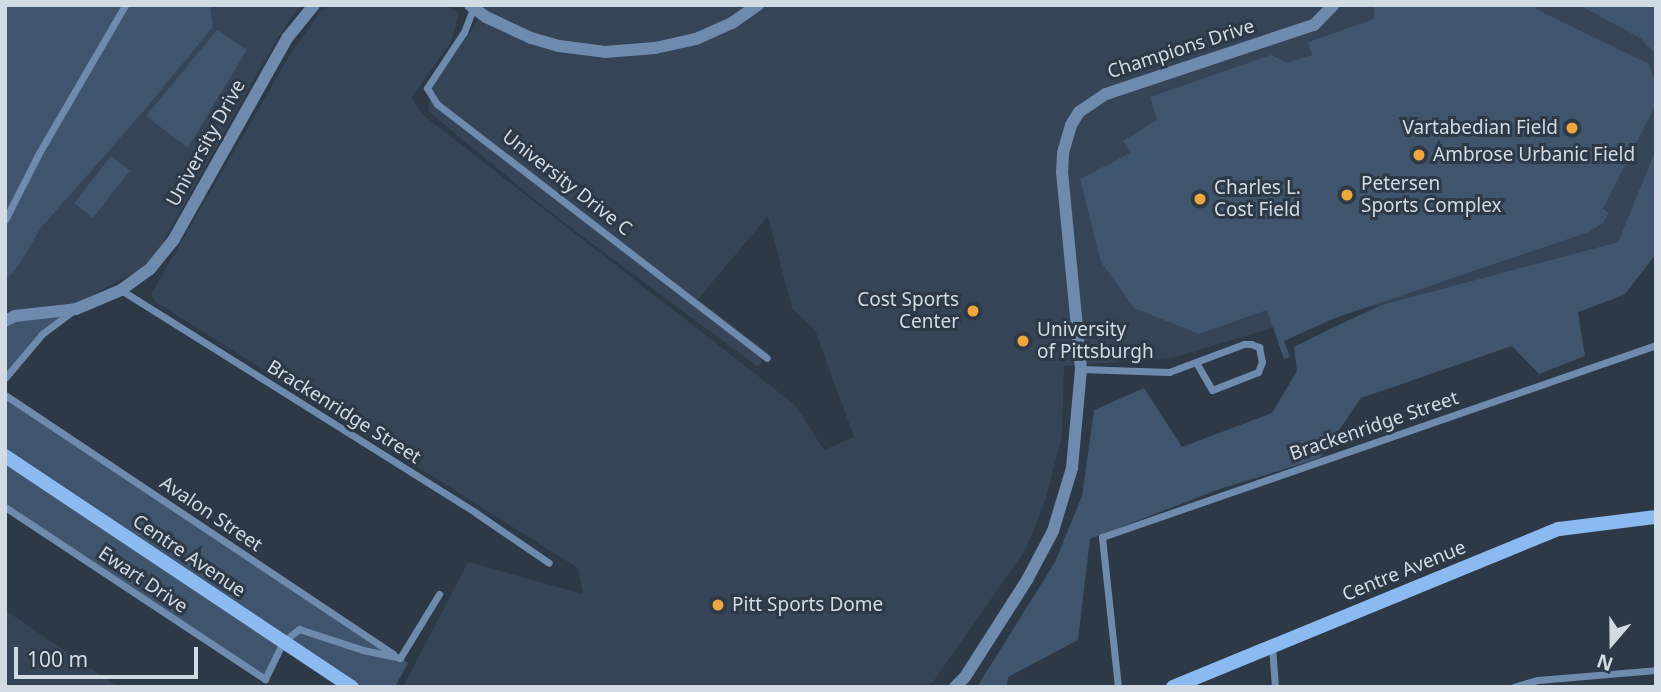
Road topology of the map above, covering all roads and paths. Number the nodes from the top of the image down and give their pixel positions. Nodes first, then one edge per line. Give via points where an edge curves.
1 (125, 5) edge
2 (314, 5) edge
3 (758, 5) edge
4 (472, 6) edge
5 (1332, 7) edge
6 (5, 220) edge
7 (121, 290) junction
8 (76, 309) junction
9 (5, 321) edge
10 (1656, 345) edge
11 (767, 358) dead end
12 (1196, 362) junction
13 (1081, 369) junction
14 (5, 378) edge
15 (5, 396) edge
16 (5, 456) edge
17 (5, 507) edge
18 (1656, 517) edge
19 (548, 562) dead end
20 (439, 594) dead end
21 (283, 642) junction
22 (1272, 647) junction
23 (400, 658) junction
24 (1656, 670) edge
25 (352, 687) edge
26 (955, 687) edge
27 (1118, 687) edge
28 (1173, 687) edge
29 (1275, 687) edge
30 (1513, 687) edge

1 - 6 street
2 - 7 street, University Drive via 288,37 165,254
3 - 4 street via 696,39 605,52 531,38
4 - 11 street, University Drive C via 464,32 427,88 437,104
5 - 13 street, Champions Drive via 1314,25 1114,91 1079,112 1067,136 1062,173
7 - 8 street, University Drive
7 - 19 street, Brackenridge Street
8 - 9 street, University Drive
8 - 14 street via 42,334
10 - 27 street, Brackenridge Street via 1102,537
12 - 12 street via 1212,390 1258,372 1262,362 1259,347 1251,344
12 - 13 street via 1169,372
13 - 26 street via 1072,468 1053,531 1015,600
15 - 23 street, Avalon Street
16 - 21 main road, Centre Avenue
17 - 21 street, Ewart Drive via 265,678
18 - 22 main road, Centre Avenue via 1559,529
20 - 23 street
21 - 23 street via 299,629
21 - 25 main road, Centre Avenue
22 - 28 main road, Centre Avenue
22 - 29 street
24 - 30 street via 1538,680

